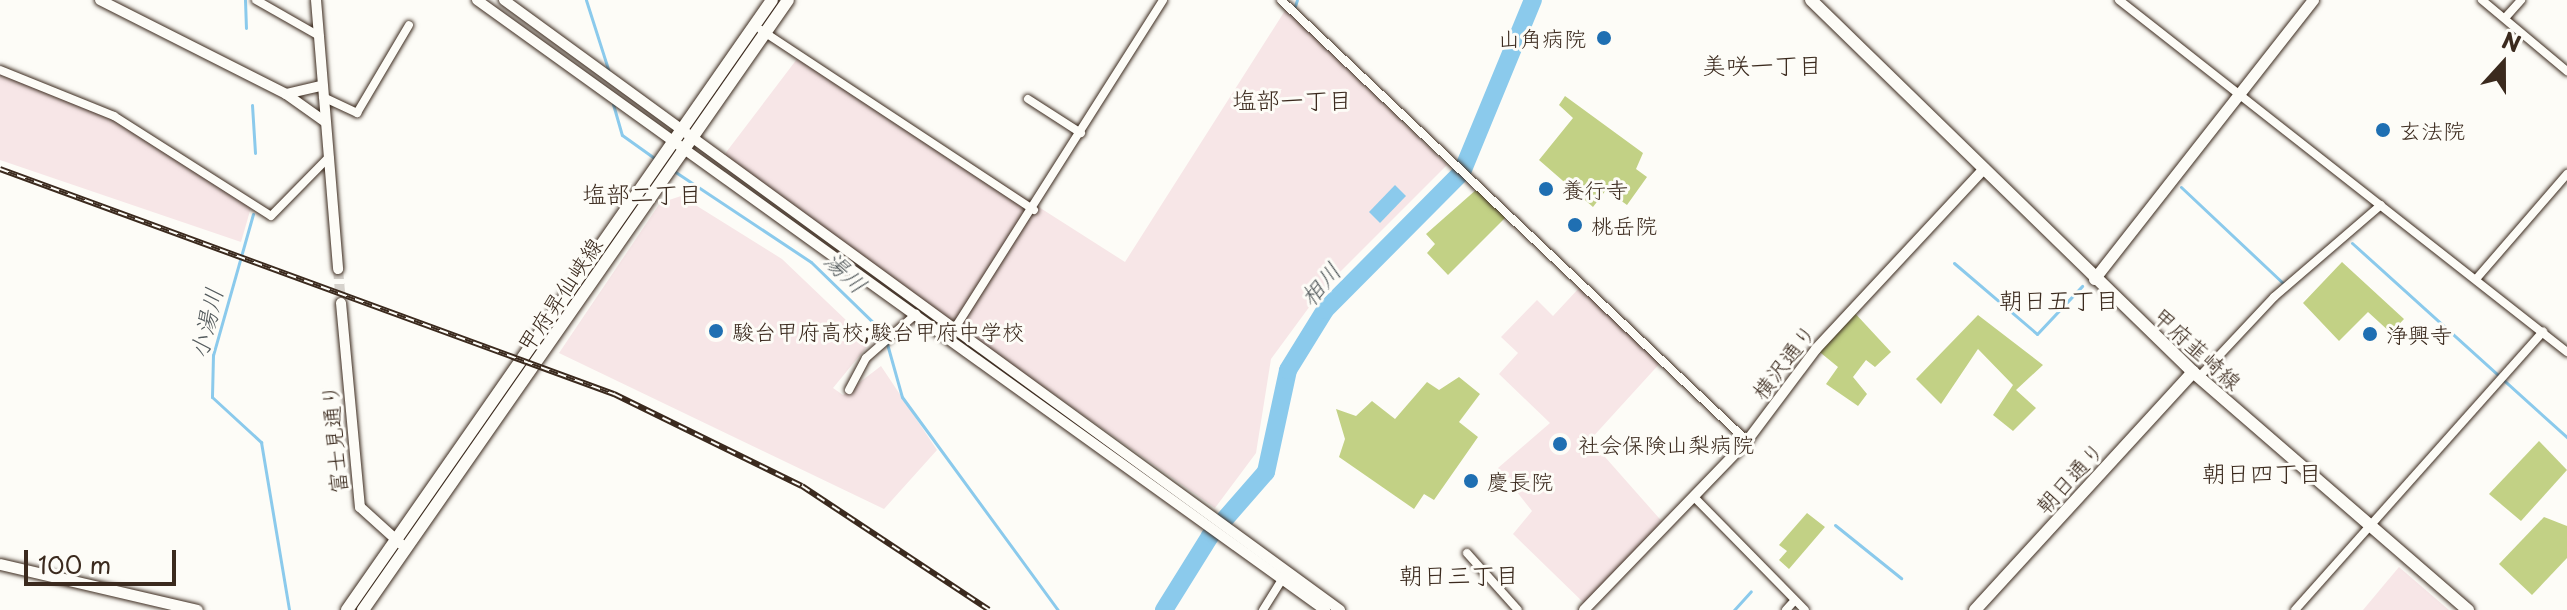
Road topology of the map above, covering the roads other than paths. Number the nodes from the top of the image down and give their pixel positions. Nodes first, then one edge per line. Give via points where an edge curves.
1 (100, 0) edge
2 (256, 0) edge
3 (316, 0) edge
4 (477, 0) edge
5 (504, 0) edge
6 (772, 0) edge
7 (788, 0) edge
8 (1163, 0) edge
9 (1281, 0) edge
10 (1811, 0) edge
11 (2119, 0) edge
12 (2313, 0) edge
13 (2482, 0) edge
14 (2521, 0) edge
15 (2505, 18) junction
16 (409, 25) dead end
17 (760, 30) junction
18 (319, 36) junction
19 (0, 70) edge
20 (2567, 71) edge
21 (322, 92) junction
22 (2237, 93) junction
23 (286, 94) junction
24 (1028, 99) dead end
25 (324, 121) junction
26 (681, 131) junction
27 (1081, 133) junction
28 (673, 143) junction
29 (689, 145) junction
30 (329, 157) junction
31 (1982, 171) junction
32 (2567, 174) edge
33 (2381, 205) junction
34 (1034, 210) junction
35 (338, 269) tunnel mouth
36 (2477, 278) junction
37 (2094, 279) junction
38 (341, 303) tunnel mouth
39 (916, 314) junction
40 (955, 328) junction
41 (2543, 332) junction
42 (2567, 352) edge
43 (2196, 375) junction
44 (849, 390) dead end
45 (1747, 441) junction
46 (1694, 497) junction
47 (1207, 518) junction
48 (2369, 523) junction
49 (402, 546) junction
50 (1467, 553) dead end
51 (0, 564) edge
52 (1286, 576) junction
53 (1794, 601) junction
54 (372, 604) edge
55 (197, 610) edge
56 (347, 610) edge
57 (363, 610) edge
58 (1263, 610) edge
59 (1325, 610) edge
60 (1340, 610) edge
61 (1518, 610) edge
62 (1584, 610) edge
63 (1786, 610) edge
64 (1805, 610) edge
65 (1975, 610) edge
66 (2295, 610) edge
67 (2468, 610) edge

1 - 23 street
2 - 18 street
3 - 18 street
4 - 28 street
5 - 26 street
6 - 17 main road, 甲府昇仙峡線
7 - 17 main road, 甲府昇仙峡線
8 - 27 street
9 - 45 street
10 - 31 main road, 甲府韮崎線
11 - 22 street
12 - 22 main road
13 - 15 street
14 - 15 street
15 - 20 street
16 - 21 street via 357,113
17 - 26 main road, 甲府昇仙峡線
17 - 29 main road, 甲府昇仙峡線
17 - 34 street
18 - 21 street
19 - 30 street via 114,116 271,216
21 - 23 street
21 - 25 street
22 - 33 street
22 - 37 main road
23 - 25 street
24 - 27 street
25 - 30 street
26 - 28 main road, 甲府昇仙峡線
26 - 29 street
27 - 34 street
28 - 29 street
28 - 49 main road, 甲府昇仙峡線
29 - 39 street
29 - 40 street
29 - 49 main road, 甲府昇仙峡線
30 - 35 street
31 - 37 main road, 甲府韮崎線
31 - 45 street, 横沢通り via 1816,349
32 - 36 street
33 - 36 street
33 - 43 street via 2274,297
34 - 40 street
36 - 41 street
37 - 43 main road, 甲府韮崎線
38 - 49 street, 富士見通り via 360,507
39 - 44 street via 881,344
39 - 47 street
40 - 47 street
41 - 42 street
41 - 48 street
43 - 48 main road, 甲府韮崎線
43 - 65 main road, 朝日通り
45 - 46 street, 横沢通り
46 - 53 street via 1785,582 1780,588
46 - 62 street, 横沢通り
47 - 52 street
48 - 66 street
48 - 67 main road, 甲府韮崎線
49 - 54 main road, 甲府昇仙峡線
49 - 56 main road, 甲府昇仙峡線
50 - 61 street
51 - 55 main road
52 - 58 street
52 - 59 street
52 - 60 street
53 - 63 street
53 - 64 street
54 - 57 main road, 甲府昇仙峡線

